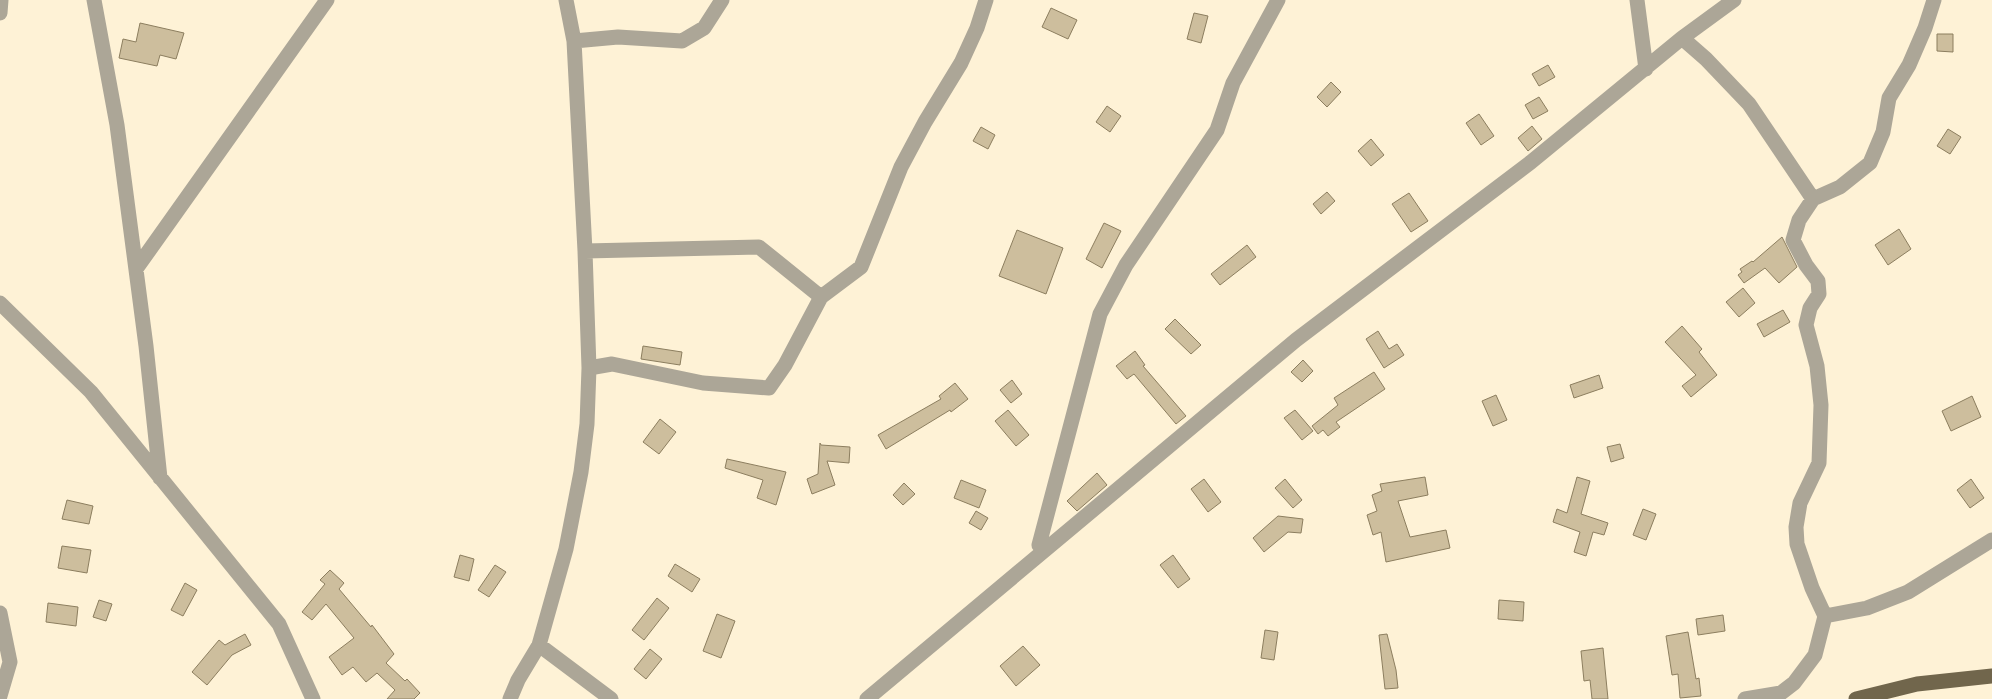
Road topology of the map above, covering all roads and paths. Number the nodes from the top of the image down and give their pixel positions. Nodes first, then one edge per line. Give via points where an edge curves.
1 (1, 0) edge
2 (94, 0) edge
3 (327, 0) edge
4 (566, 0) edge
5 (722, 0) edge
6 (986, 0) edge
7 (1278, 0) edge
8 (1637, 0) edge
9 (1734, 0) edge
10 (1934, 0) edge
11 (0, 13) edge
12 (1682, 38) junction
13 (574, 41) junction
14 (1646, 68) junction
15 (1812, 199) junction
16 (585, 251) junction
17 (136, 269) junction
18 (821, 297) junction
19 (0, 303) edge
20 (589, 368) junction
21 (160, 478) junction
22 (1992, 540) edge
23 (1043, 550) junction
24 (0, 613) edge
25 (1825, 616) junction
26 (540, 645) junction
27 (1992, 676) edge
28 (0, 696) edge
29 (313, 699) edge
30 (510, 699) edge
31 (612, 699) edge
32 (867, 699) edge
33 (1745, 699) edge
34 (1856, 699) edge

1 - 11 street
2 - 17 street via 117,125
3 - 17 street
4 - 13 street
5 - 13 street via 704,28 682,40 618,36
6 - 18 street via 961,63 901,167 861,267
7 - 23 street via 1233,83 1216,130 1126,265 1100,314 1038,545
8 - 14 street
9 - 12 street
10 - 15 street via 1909,65 1889,98 1882,132 1870,163 1840,187
12 - 14 street
12 - 15 street via 1706,58 1749,104
13 - 16 street
14 - 23 street via 1531,162 1296,340
15 - 25 street via 1799,220 1793,240 1818,281 1819,294 1810,308 1806,325 1817,366 1821,404 1819,463 1800,504 1796,527 1797,544
16 - 18 street via 759,247
16 - 20 street
17 - 21 street
18 - 20 street via 769,388 703,383 612,364
19 - 21 street via 90,392
20 - 26 street via 581,472 566,549
21 - 29 street via 278,624
22 - 25 street via 1908,592 1867,608
23 - 32 street
24 - 28 street via 10,662
25 - 33 street via 1815,656 1794,683 1780,692
26 - 30 street
26 - 31 street
27 - 34 main road via 1917,684

